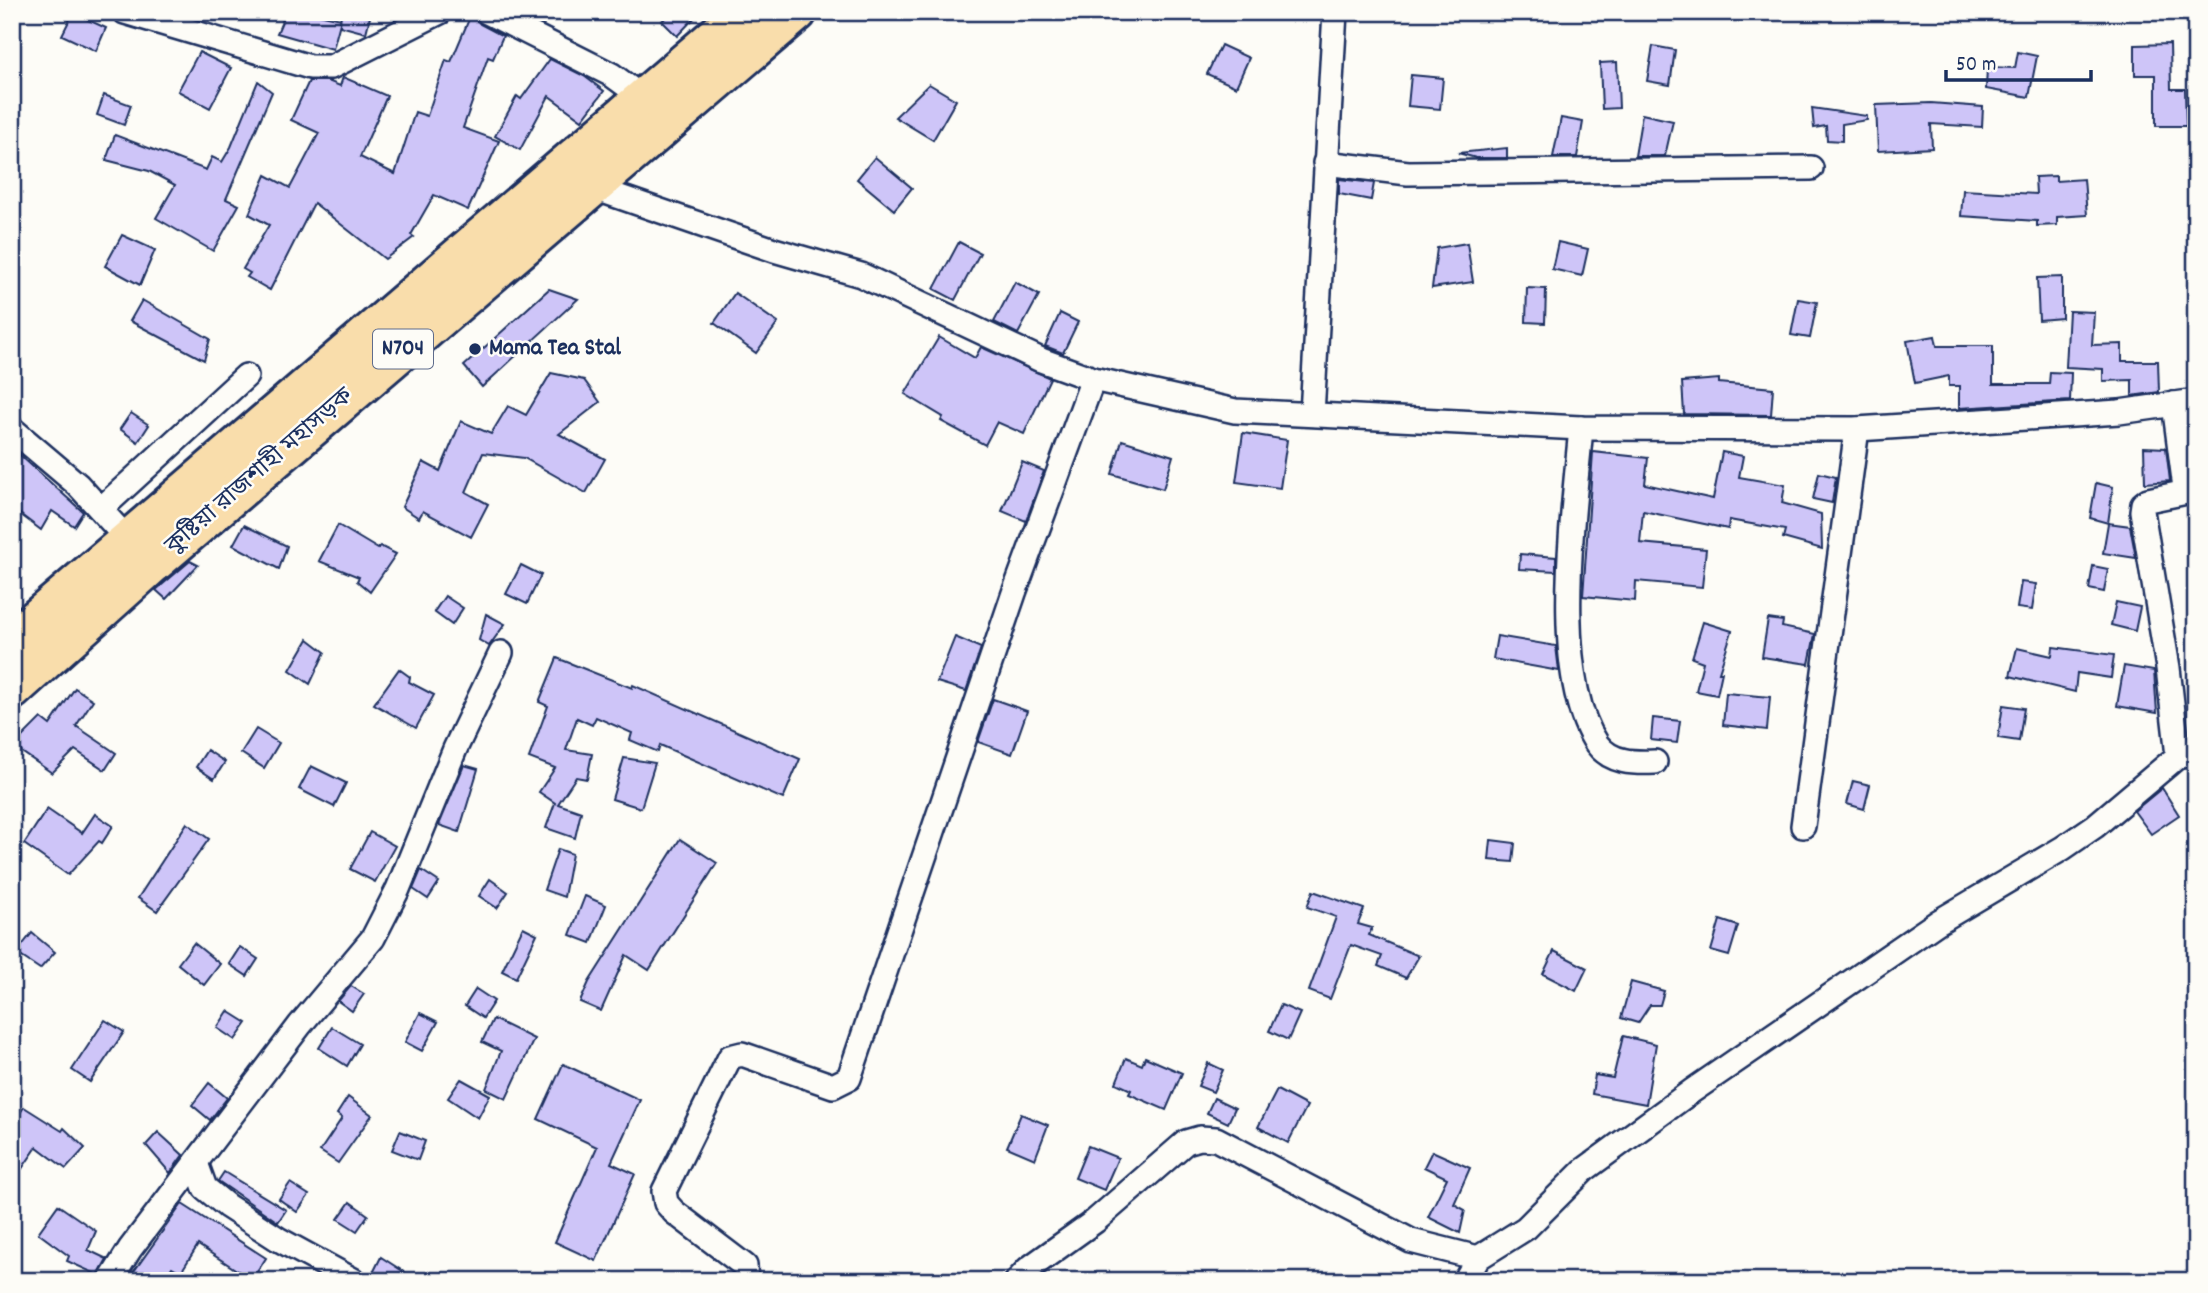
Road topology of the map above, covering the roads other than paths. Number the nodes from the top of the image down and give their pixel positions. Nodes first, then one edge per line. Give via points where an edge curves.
1 (125, 12) edge
2 (440, 12) edge
3 (487, 12) edge
4 (797, 12) edge
5 (1335, 12) edge
6 (746, 26) edge
7 (642, 97) junction
8 (1325, 163) junction
9 (1811, 169) dead end
10 (591, 187) junction
11 (407, 325) junction
12 (246, 376) dead end
13 (1093, 379) junction
14 (2185, 402) edge
15 (1312, 414) junction
16 (1581, 428) junction
17 (12, 429) edge
18 (1857, 429) junction
19 (101, 509) junction
20 (130, 542) junction
21 (14, 639) edge
22 (501, 653) dead end
23 (26, 678) edge
24 (2187, 753) edge
25 (1655, 762) dead end
26 (1803, 826) dead end
27 (196, 1163) junction
28 (1478, 1258) junction
29 (110, 1281) edge
30 (355, 1281) edge
31 (746, 1281) edge
32 (1017, 1281) edge
33 (1465, 1281) edge

1 - 2 street via 310,67 331,67
3 - 7 street via 612,75
4 - 6 highway, কুষ্টিয়া রাজশাহী মহাসড়ক / N704
5 - 8 street
6 - 7 highway, কুষ্টিয়া রাজশাহী মহাসড়ক / N704
6 - 10 highway, কুষ্টিয়া রাজশাহী মহাসড়ক / N704
7 - 11 highway, কুষ্টিয়া রাজশাহী মহাসড়ক / N704
8 - 9 street via 1408,173
8 - 15 street
10 - 11 highway, কুষ্টিয়া রাজশাহী মহাসড়ক / N704
10 - 13 street via 861,275 1041,360
11 - 20 highway, কুষ্টিয়া রাজশাহী মহাসড়ক / N704 via 253,432
11 - 23 highway, কুষ্টিয়া রাজশাহী মহাসড়ক / N704
12 - 19 street
13 - 15 street via 1235,411
13 - 31 street via 1014,593 849,1078 834,1086 742,1054 730,1057 664,1191 674,1212 745,1266
14 - 18 street via 2119,412
14 - 24 street via 2185,488 2182,493 2148,500 2142,511
15 - 16 street
16 - 18 street
16 - 25 street via 1567,615 1580,705 1598,745 1612,756 1627,763
17 - 19 street
18 - 26 street
19 - 20 street
20 - 21 highway, কুষ্টিয়া রাজশাহী মহাসড়ক / N704
21 - 23 highway
22 - 27 street via 454,749 398,889 373,938 300,1025
24 - 28 street via 2074,840 1938,922 1692,1091 1584,1170 1526,1227
27 - 29 street
27 - 30 street via 205,1188 227,1206
28 - 32 street via 1411,1241 1216,1139 1200,1138 1186,1142
28 - 33 street

